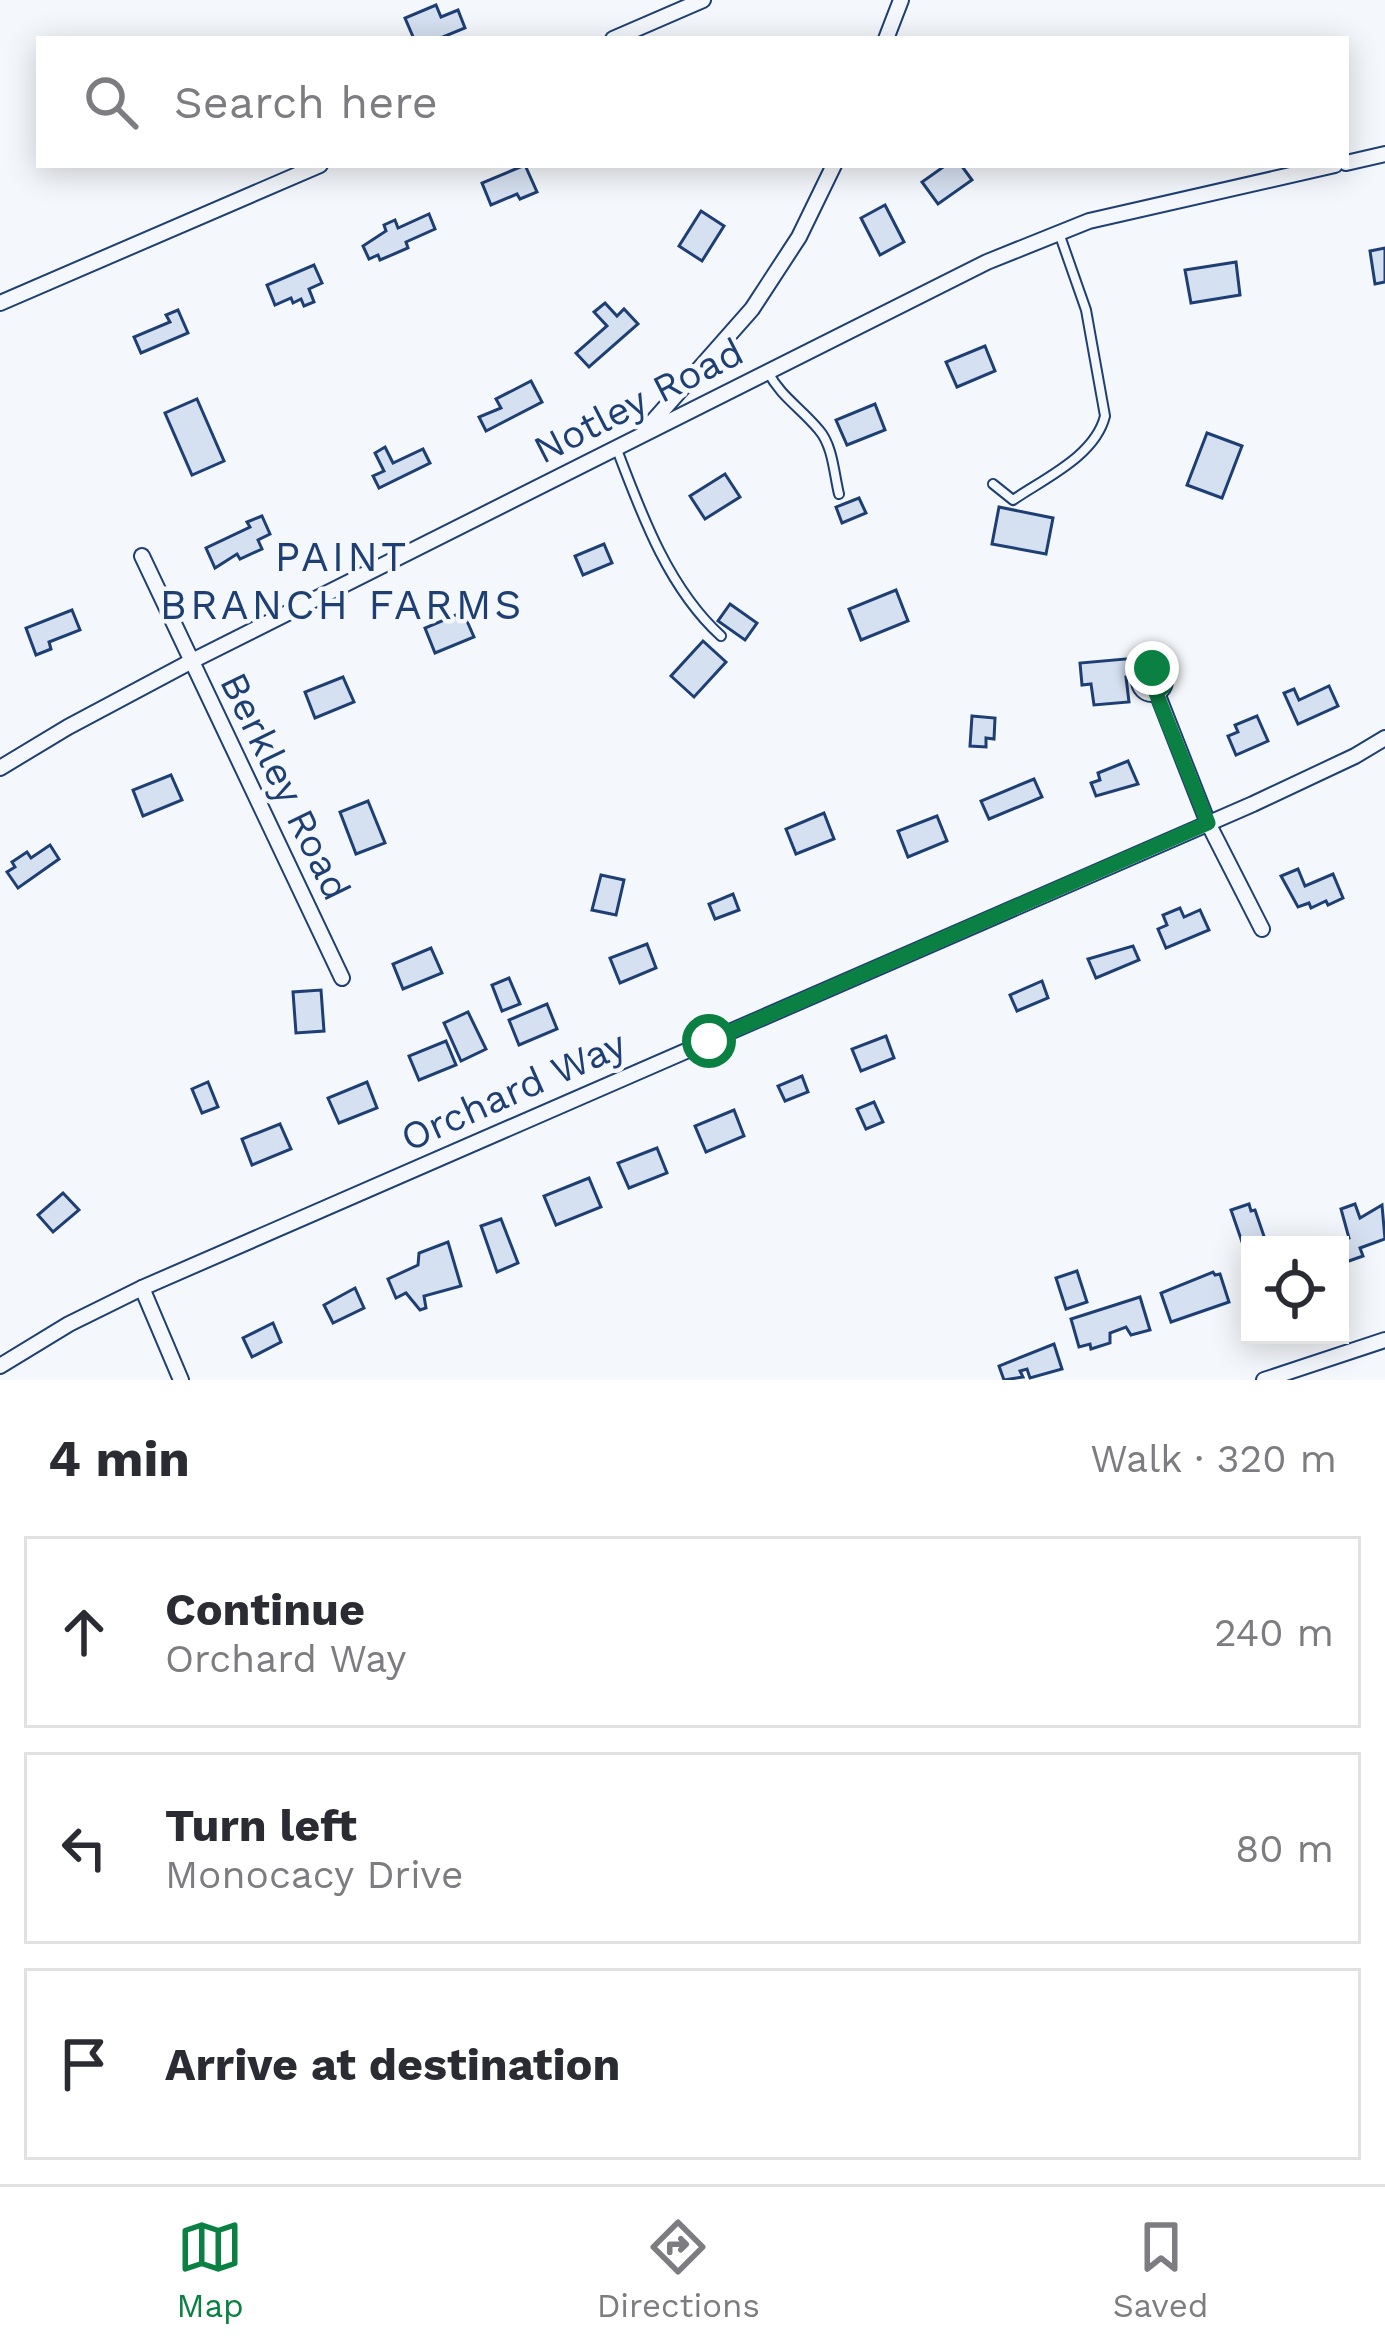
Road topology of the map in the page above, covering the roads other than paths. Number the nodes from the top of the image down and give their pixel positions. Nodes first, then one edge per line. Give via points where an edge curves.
1 (704, 0) edge
2 (901, 0) edge
3 (620, 36) edge
4 (887, 36) edge
5 (1385, 154) edge
6 (1349, 162) edge
7 (313, 168) edge
8 (832, 168) edge
9 (1321, 168) edge
10 (1059, 233) junction
11 (0, 303) edge
12 (769, 372) junction
13 (640, 436) junction
14 (616, 447) junction
15 (993, 484) dead end
16 (839, 494) dead end
17 (142, 556) dead end
18 (721, 637) dead end
19 (190, 662) junction
20 (1156, 693) dead end
21 (1385, 738) edge
22 (0, 768) edge
23 (1208, 823) junction
24 (1262, 929) dead end
25 (342, 979) dead end
26 (142, 1288) junction
27 (1385, 1340) edge
28 (0, 1366) edge
29 (181, 1380) edge
30 (1264, 1380) edge

1 - 3 street
2 - 4 street
5 - 6 street
7 - 11 street
8 - 13 street via 752,309
9 - 10 street, Notley Road
10 - 12 street, Notley Road
10 - 15 lane via 1086,310 1105,416 1092,446 1013,500
12 - 13 street, Notley Road
12 - 16 lane via 826,440
13 - 14 street, Notley Road
14 - 18 lane via 651,536
14 - 19 street, Notley Road
17 - 19 street, Berkley Road
19 - 22 street, Notley Road
19 - 25 street, Berkley Road
20 - 23 street
21 - 23 street, Orchard Way
23 - 24 street
23 - 26 street, Orchard Way
26 - 28 street, Orchard Way
26 - 29 street
27 - 30 street

